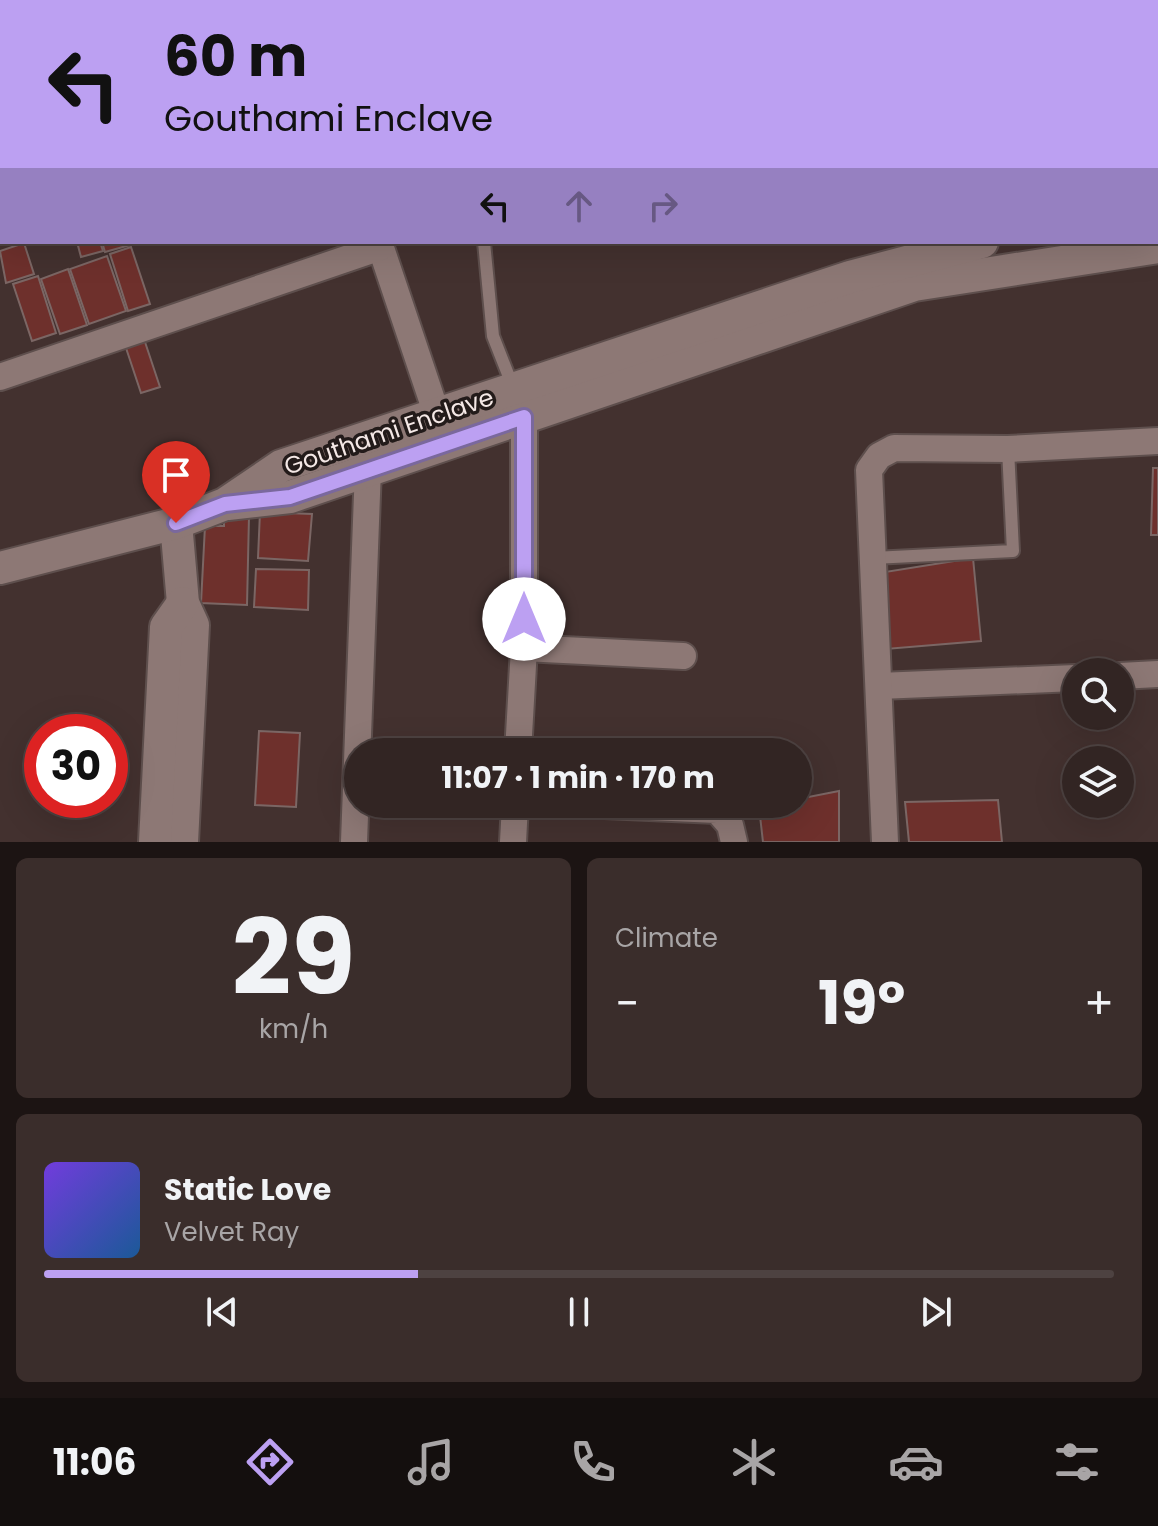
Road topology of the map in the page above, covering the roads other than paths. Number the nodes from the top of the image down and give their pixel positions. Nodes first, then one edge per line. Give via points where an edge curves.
1 (484, 244) edge
2 (974, 244) edge
3 (380, 245) edge
4 (1158, 247) edge
5 (0, 377) edge
6 (519, 403) junction
7 (437, 415) junction
8 (1158, 441) edge
9 (1008, 449) junction
10 (368, 468) junction
11 (225, 504) junction
12 (176, 523) junction
13 (873, 558) junction
14 (0, 568) edge
15 (183, 603) junction
16 (524, 648) junction
17 (683, 656) dead end
18 (1158, 674) edge
19 (1134, 675) edge
20 (1062, 679) edge
21 (879, 686) junction
22 (519, 738) edge
23 (514, 818) edge
24 (724, 818) edge
25 (155, 842) edge
26 (182, 842) edge
27 (354, 842) edge
28 (513, 842) edge
29 (734, 842) edge
30 (885, 842) edge

1 - 6 lane via 493,336
2 - 6 street, Gouthami Enclave via 850,277
3 - 5 street
3 - 7 street
4 - 6 street, Gouthami Enclave via 914,285
6 - 7 street, Gouthami Enclave
6 - 10 street, Gouthami Enclave
6 - 16 street
7 - 11 street, Gouthami Enclave via 281,466
8 - 9 street
9 - 13 street via 894,448 879,456 869,470
9 - 13 lane via 1013,551
10 - 11 street, Gouthami Enclave via 290,497
10 - 27 street
11 - 12 street
12 - 14 street
12 - 15 street
13 - 21 street
15 - 25 street via 166,627
15 - 26 street via 193,625
16 - 17 street
16 - 22 street
18 - 19 street
20 - 21 street
21 - 30 street
23 - 28 street
24 - 29 street

